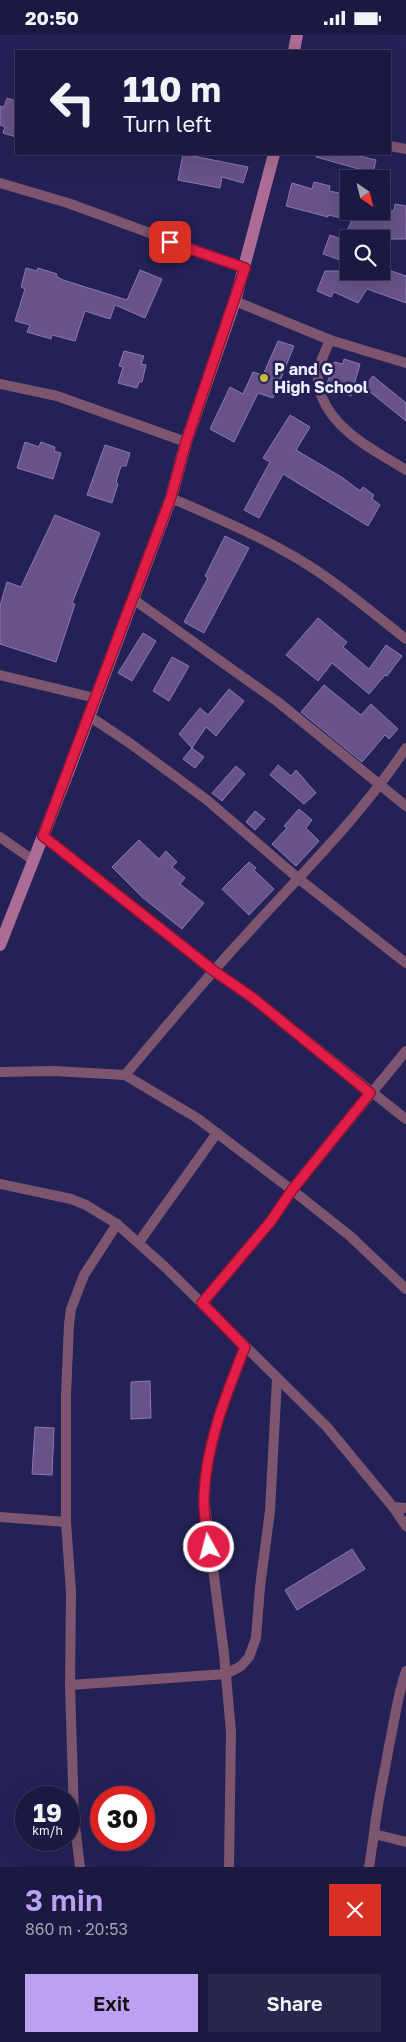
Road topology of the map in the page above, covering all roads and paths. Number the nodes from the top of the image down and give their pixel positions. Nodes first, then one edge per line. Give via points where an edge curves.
1 (297, 35) edge
2 (294, 50) edge
3 (391, 146) edge
4 (406, 149) edge
5 (274, 155) edge
6 (0, 183) edge
7 (245, 268) junction
8 (235, 301) junction
9 (330, 340) junction
10 (406, 363) edge
11 (0, 384) edge
12 (186, 442) junction
13 (406, 470) edge
14 (171, 497) junction
15 (133, 599) junction
16 (406, 639) edge
17 (0, 675) edge
18 (95, 698) junction
19 (89, 716) junction
20 (406, 748) edge
21 (379, 784) junction
22 (406, 807) edge
23 (43, 836) junction
24 (0, 837) edge
25 (33, 860) junction
26 (299, 879) junction
27 (0, 945) edge
28 (406, 963) edge
29 (214, 971) junction
30 (406, 1051) edge
31 (0, 1072) edge
32 (124, 1075) junction
33 (370, 1093) junction
34 (406, 1119) edge
35 (216, 1133) junction
36 (0, 1184) edge
37 (292, 1190) junction
38 (117, 1224) junction
39 (139, 1242) junction
40 (406, 1289) edge
41 (202, 1303) junction
42 (245, 1347) junction
43 (277, 1379) junction
44 (393, 1507) junction
45 (406, 1508) edge
46 (0, 1517) edge
47 (66, 1522) junction
48 (406, 1527) edge
49 (406, 1671) edge
50 (226, 1674) junction
51 (70, 1685) junction
52 (374, 1834) junction
53 (406, 1842) edge
54 (80, 1867) edge
55 (229, 1867) edge
56 (369, 1867) edge

1 - 2 street
3 - 4 street
5 - 7 street
6 - 7 street via 68,203
7 - 8 street
8 - 9 street
8 - 12 street
9 - 10 street
9 - 13 street via 318,373 325,405 339,425
11 - 12 street via 57,396
12 - 14 street
14 - 15 street
14 - 16 street via 307,565 339,585
15 - 18 street
15 - 21 street via 278,703
17 - 18 street
18 - 19 street
19 - 23 street
19 - 26 street via 131,743 207,801
20 - 21 street
21 - 22 street
21 - 26 street
23 - 25 street
23 - 29 street
24 - 25 street
25 - 27 street
26 - 28 street
26 - 29 street
29 - 32 street
29 - 33 street via 253,998
30 - 33 street
31 - 32 street
32 - 35 street via 189,1113
33 - 34 street
33 - 37 street
35 - 37 street
35 - 39 street
36 - 38 street via 71,1199
37 - 40 street via 350,1236
37 - 41 street via 271,1221
38 - 39 street
38 - 47 street via 84,1275 71,1309 66,1396
39 - 41 street
41 - 42 street
42 - 43 street
42 - 50 street via 221,1409 207,1465 204,1498
43 - 44 street via 327,1427
43 - 50 street via 270,1511 255,1645 246,1661
44 - 45 street
44 - 48 street
46 - 47 street
47 - 51 street via 71,1592
49 - 52 street via 397,1697
50 - 51 street
50 - 55 street via 231,1732
51 - 54 street via 74,1817
52 - 53 street
52 - 56 street

